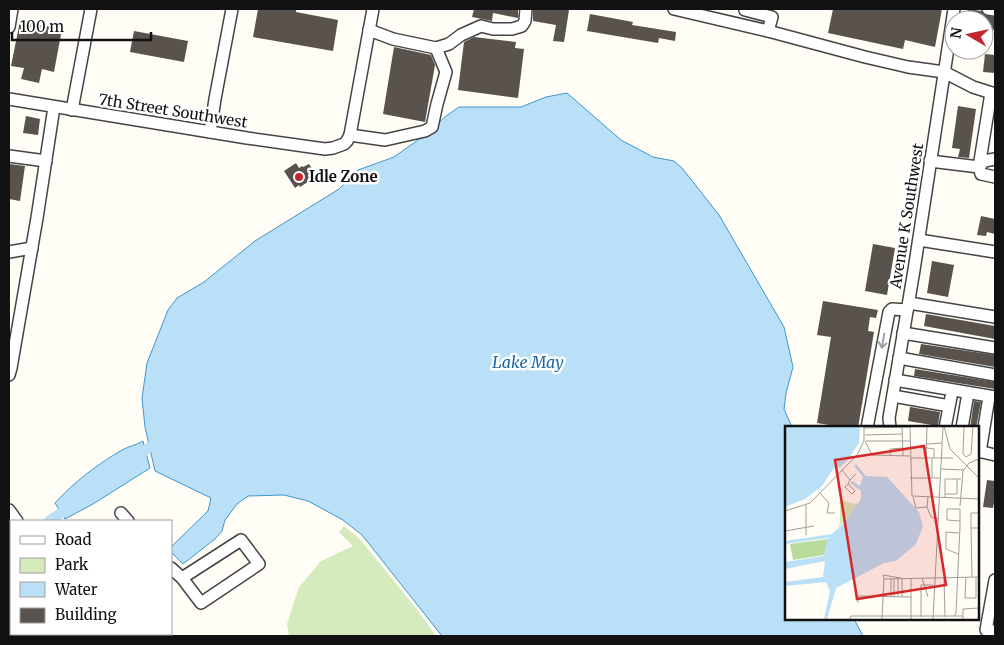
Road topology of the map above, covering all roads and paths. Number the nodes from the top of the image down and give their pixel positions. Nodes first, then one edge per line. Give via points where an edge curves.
1 (12, 9) edge
2 (91, 9) edge
3 (232, 9) edge
4 (373, 9) edge
5 (526, 9) edge
6 (674, 9) edge
7 (745, 9) edge
8 (954, 9) edge
9 (988, 9) edge
10 (995, 10) edge
11 (9, 27) edge
12 (368, 30) junction
13 (768, 31) junction
14 (436, 48) junction
15 (944, 72) junction
16 (993, 93) edge
17 (9, 99) edge
18 (54, 107) junction
19 (72, 110) junction
20 (210, 132) junction
21 (350, 135) junction
22 (9, 156) edge
23 (995, 159) edge
24 (46, 161) junction
25 (930, 161) junction
26 (978, 167) junction
27 (995, 177) edge
28 (919, 240) junction
29 (32, 248) junction
30 (9, 252) edge
31 (995, 252) edge
32 (908, 306) junction
33 (995, 317) edge
34 (903, 333) junction
35 (995, 348) edge
36 (899, 358) junction
37 (9, 375) edge
38 (995, 375) edge
39 (895, 380) junction
40 (893, 396) junction
41 (967, 399) dead end
42 (992, 400) edge
43 (867, 426) edge
44 (890, 426) edge
45 (945, 426) edge
46 (962, 426) edge
47 (979, 451) edge
48 (995, 455) edge
49 (172, 569) edge
50 (182, 578) junction
51 (995, 580) edge
52 (990, 631) edge

1 - 11 street
2 - 19 street
3 - 20 street
4 - 12 street
5 - 14 street via 522,26 512,29 481,26
6 - 13 street
7 - 13 street via 772,17
8 - 15 street, Avenue K Southwest
9 - 10 street
12 - 14 street
12 - 21 street
13 - 15 street via 873,59
14 - 21 street via 446,72 432,127 385,140
15 - 16 street
15 - 25 street, Avenue K Southwest
16 - 26 street
17 - 18 street, 7th Street Southwest
18 - 19 street, 7th Street Southwest
18 - 24 street
19 - 20 street, 7th Street Southwest
20 - 21 street, 7th Street Southwest via 318,148 344,144
22 - 24 street
23 - 26 street via 984,161
24 - 29 street
25 - 26 street
25 - 28 street, Avenue K Southwest
26 - 27 street via 981,174
28 - 31 street
28 - 32 street, Avenue K Southwest
29 - 30 street
29 - 37 street
32 - 33 street
32 - 34 street, Avenue K Southwest
32 -> 43 street via 889,312
34 - 35 street
34 - 36 street, Avenue K Southwest
36 - 38 street
36 - 39 street, Avenue K Southwest
39 - 40 street, Avenue K Southwest
39 - 42 street
40 - 44 street, Avenue K Southwest
40 - 45 street via 947,401
41 - 46 street
42 - 47 street
47 - 48 street
49 - 50 street
50 - 50 street via 241,540 259,564 201,603
51 - 52 street

